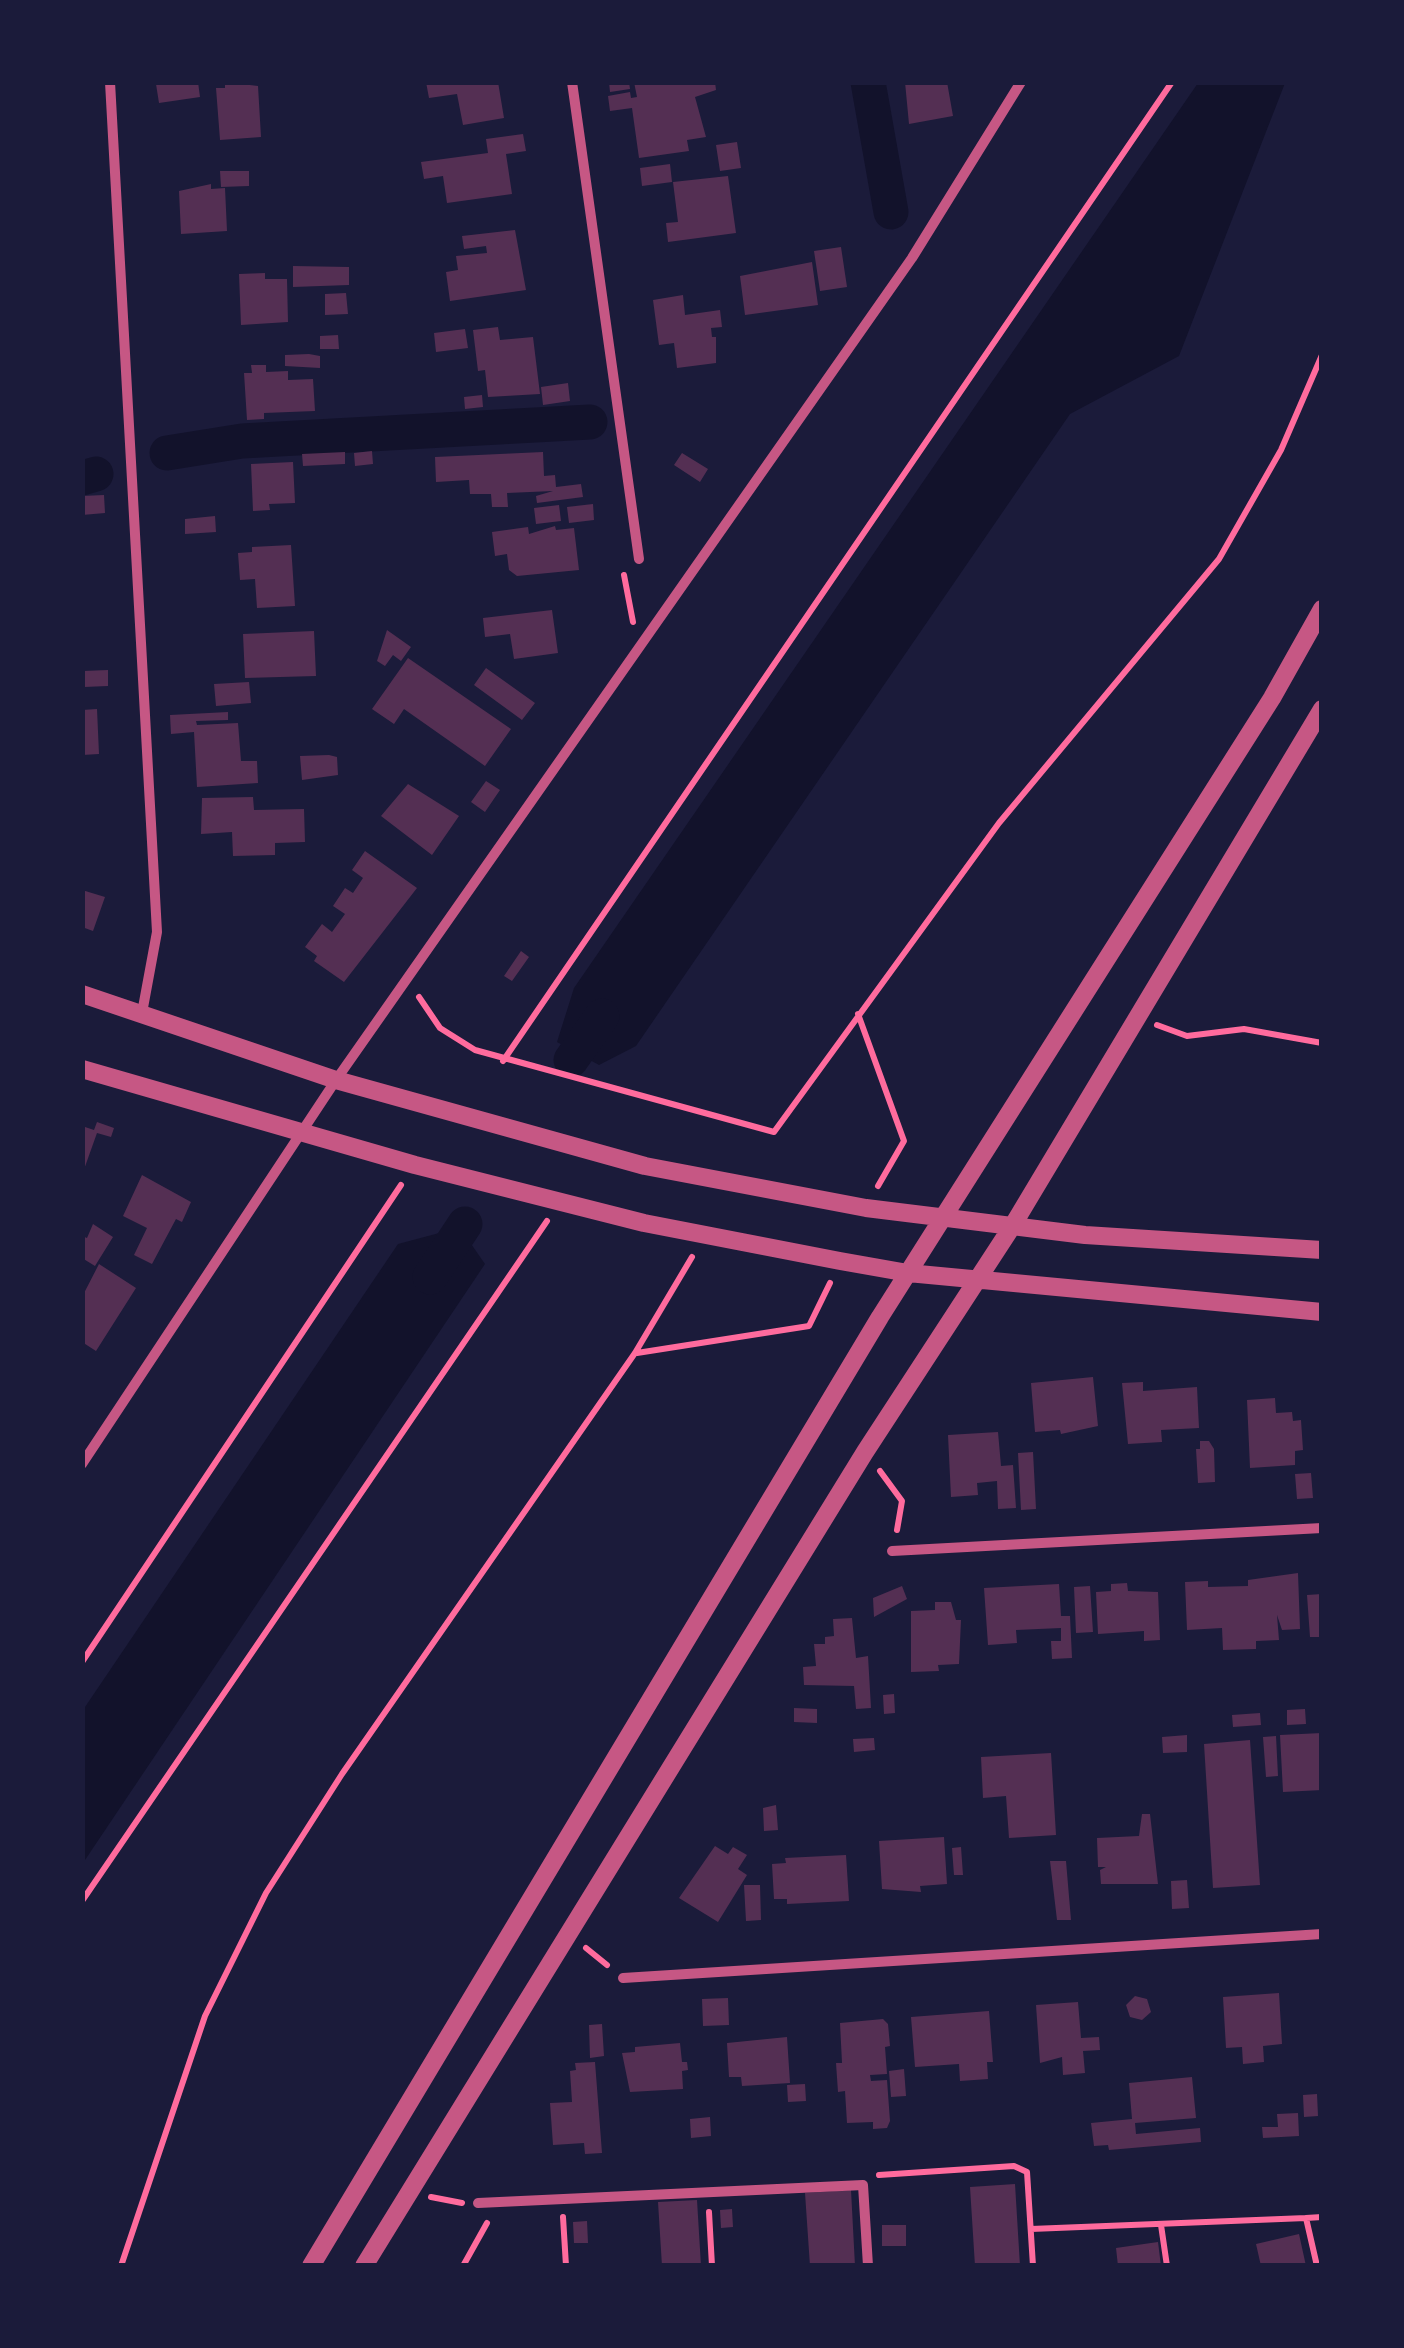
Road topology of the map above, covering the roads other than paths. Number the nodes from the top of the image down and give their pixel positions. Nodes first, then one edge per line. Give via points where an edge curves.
1 (110, 82) edge
2 (572, 82) edge
3 (1021, 82) edge
4 (639, 560) road end
5 (1322, 608) edge
6 (1322, 709) edge
7 (82, 994) edge
8 (142, 1014) junction
9 (82, 1069) edge
10 (336, 1080) junction
11 (301, 1134) junction
12 (946, 1216) junction
13 (1013, 1225) junction
14 (1322, 1250) edge
15 (908, 1273) junction
16 (976, 1280) junction
17 (1322, 1312) edge
18 (82, 1464) edge
19 (1322, 1528) edge
20 (892, 1551) road end
21 (1322, 1934) edge
22 (623, 1978) road end
23 (478, 2203) road end
24 (311, 2266) edge
25 (364, 2266) edge
26 (868, 2266) edge

1 - 8 street via 158,932
2 - 4 street
3 - 10 street via 912,258
5 - 12 street
6 - 13 street
7 - 8 street
8 - 10 street
9 - 11 street
10 - 11 street
10 - 12 street via 645,1166 866,1208
11 - 15 street via 705,1235
11 - 18 street
12 - 13 street
12 - 15 street
13 - 14 street
13 - 16 street
15 - 16 street
15 - 24 street
16 - 17 street
16 - 25 street
19 - 20 street
21 - 22 street
23 - 26 street via 863,2185

